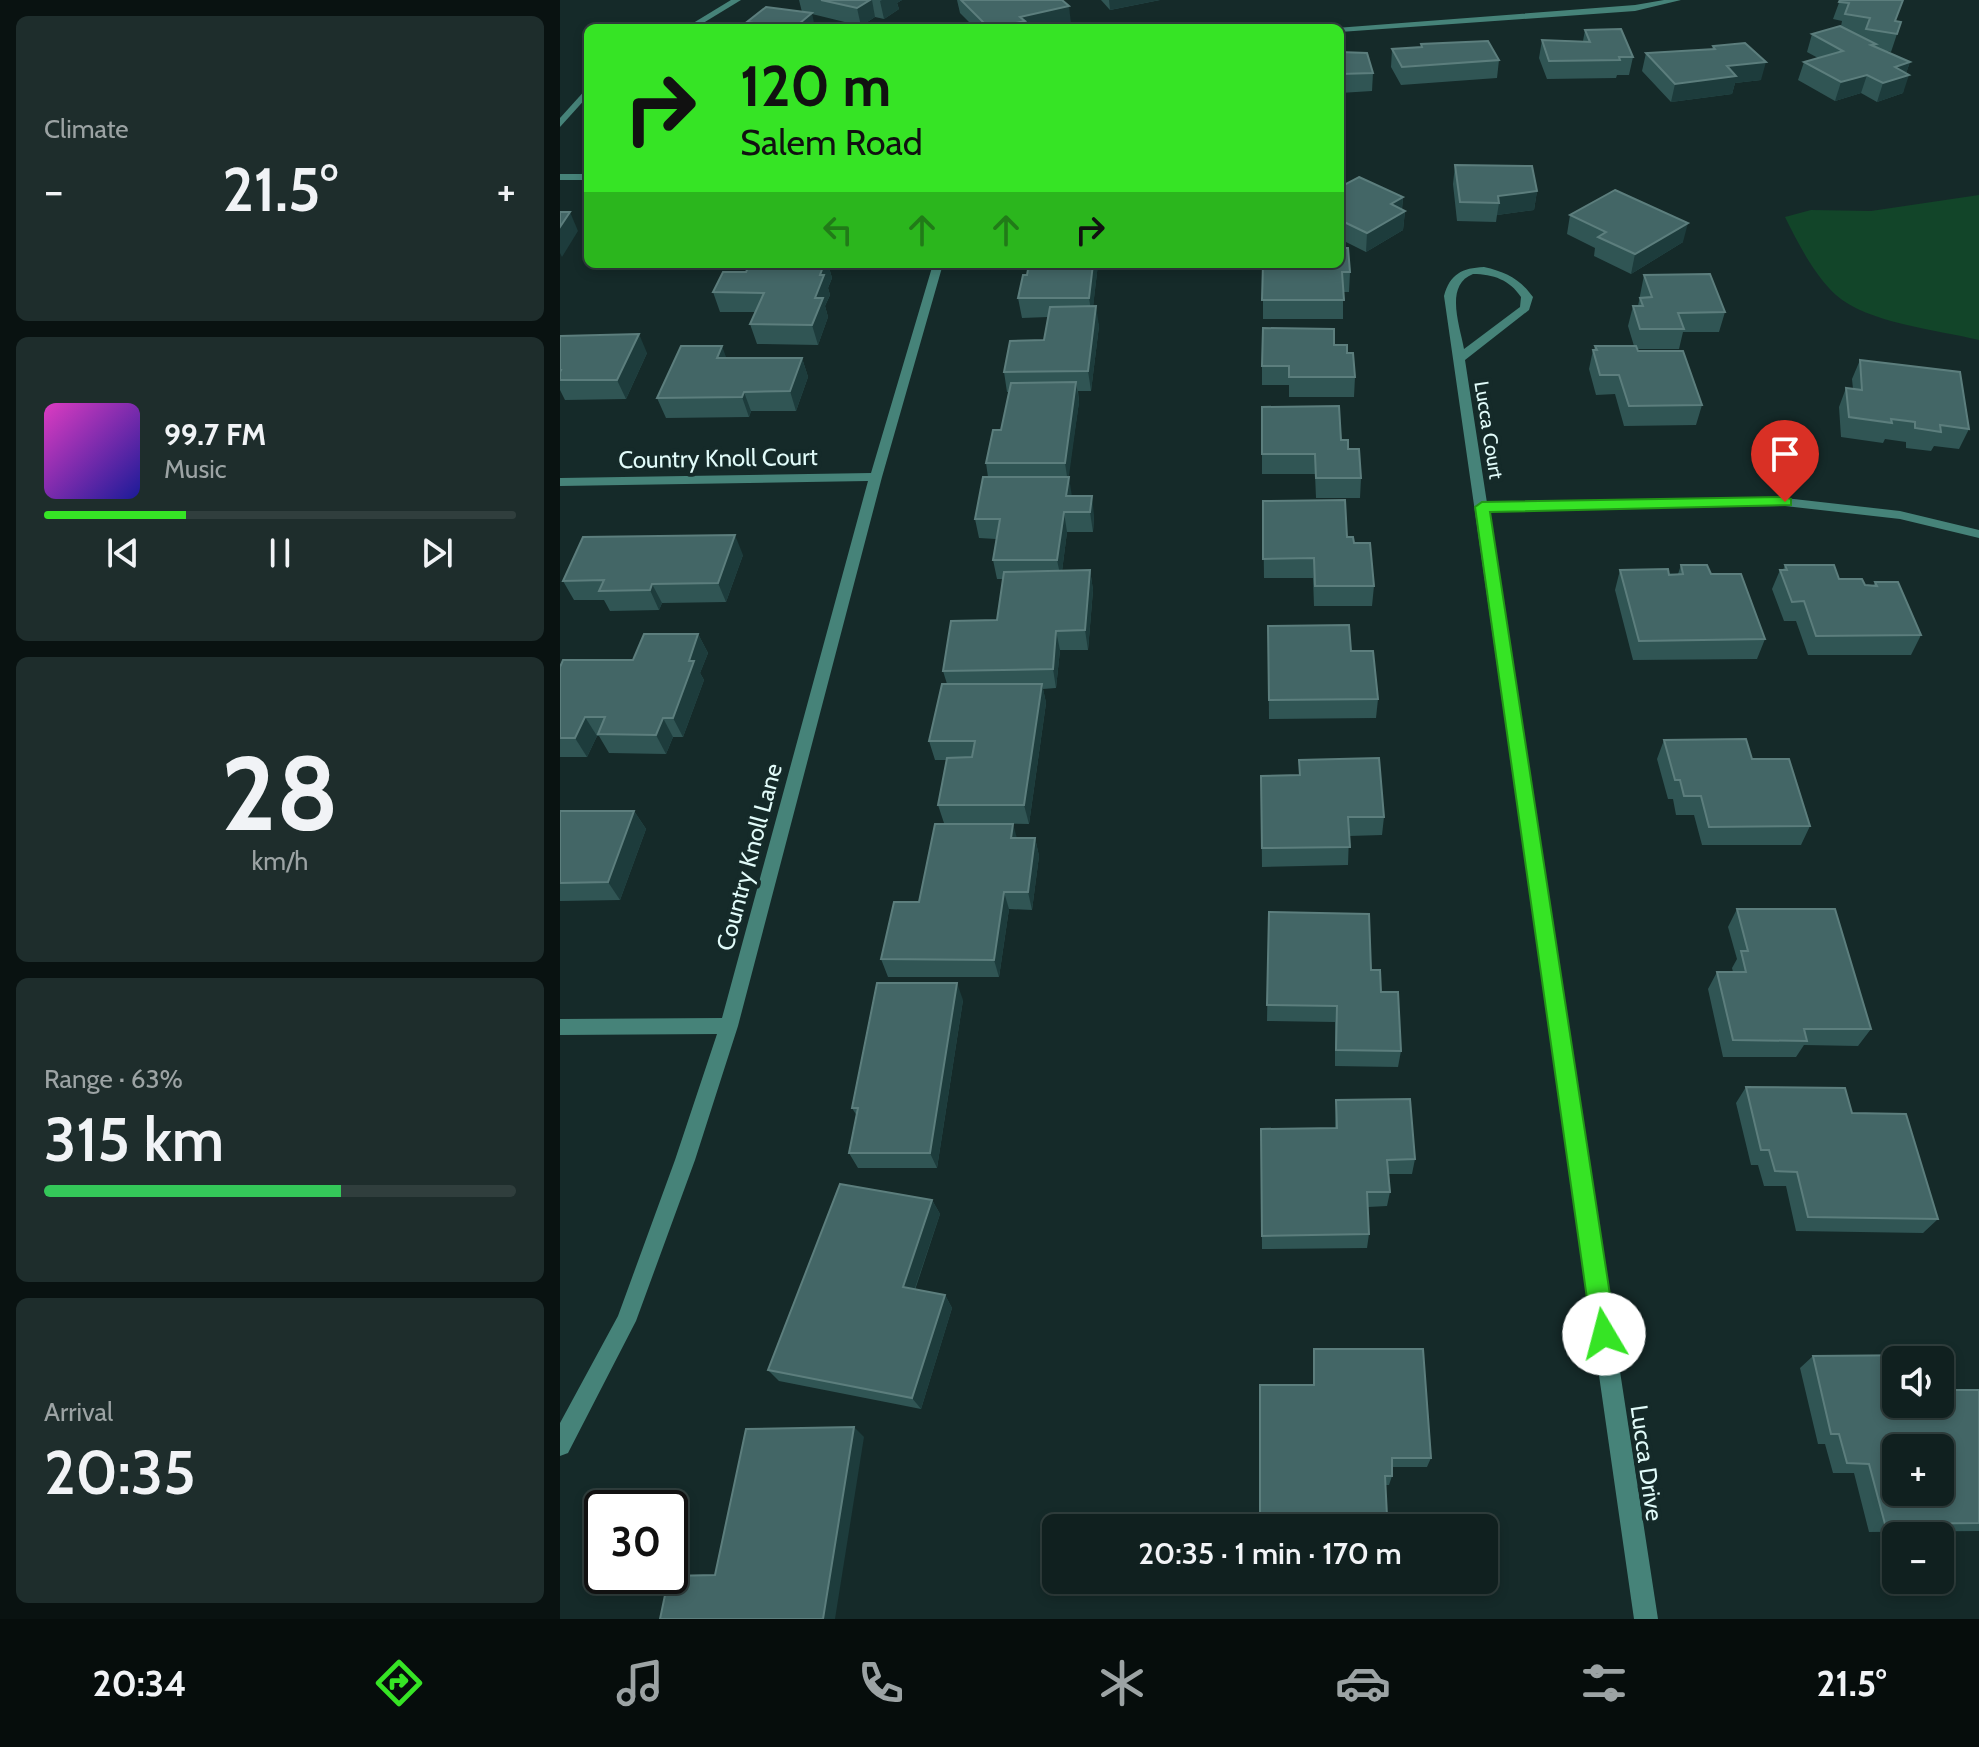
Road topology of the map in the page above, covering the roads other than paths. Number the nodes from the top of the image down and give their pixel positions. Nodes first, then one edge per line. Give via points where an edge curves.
1 (722, 0) edge
2 (1677, 0) edge
3 (735, 1) edge
4 (696, 24) edge
5 (1344, 29) edge
6 (584, 95) edge
7 (560, 124) edge
8 (560, 177) edge
9 (584, 177) edge
10 (937, 268) edge
11 (1460, 358) junction
12 (876, 477) junction
13 (560, 482) edge
14 (1482, 507) junction
15 (1979, 534) edge
16 (729, 1026) junction
17 (560, 1027) edge
18 (560, 1445) edge
19 (1646, 1619) edge

1 - 3 street
2 - 5 street via 1635,8
3 - 4 street
6 - 7 street
8 - 9 street
10 - 12 street, Country Knoll Lane
11 - 11 street, Lucca Court via 1525,308 1527,297 1515,281 1485,271 1461,274 1451,283
11 - 14 street, Lucca Court
12 - 13 street, Country Knoll Court
12 - 16 street, Country Knoll Lane
14 - 15 street via 1785,502 1900,515
14 - 19 street, Lucca Drive
16 - 17 street
16 - 18 street, Country Knoll Lane via 626,1321

